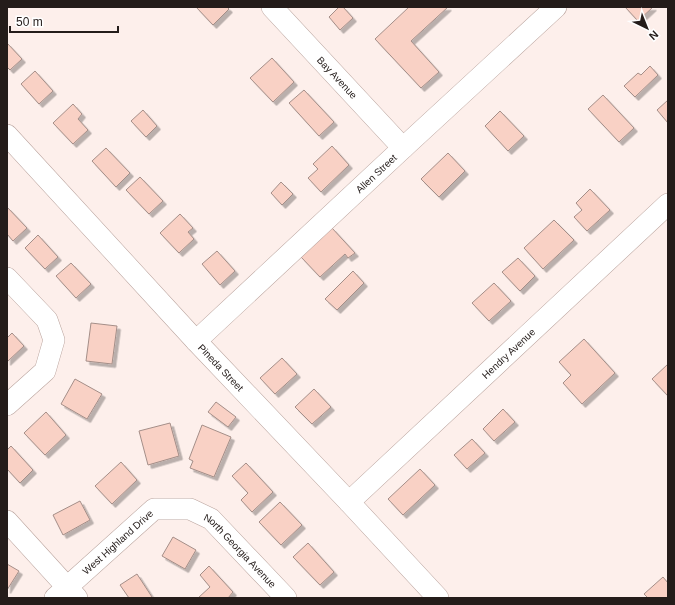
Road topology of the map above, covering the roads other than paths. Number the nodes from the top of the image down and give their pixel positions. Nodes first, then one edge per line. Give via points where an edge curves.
1 (272, 7) edge
2 (556, 7) edge
3 (7, 135) edge
4 (403, 148) junction
5 (668, 204) edge
6 (7, 278) edge
7 (196, 340) junction
8 (7, 405) edge
9 (349, 502) junction
10 (190, 509) joint
11 (7, 521) edge
12 (66, 594) edge
13 (286, 598) edge
14 (438, 598) edge

1 - 4 street, Bay Avenue
2 - 4 street, Allen Street
3 - 7 street, Pineda Street
4 - 7 street, Allen Street
5 - 9 street, Hendry Avenue
6 - 8 street via 47,320 54,340 45,371
7 - 9 street, Pineda Street
9 - 14 street, Pineda Street
10 - 12 street, West Highland Drive via 154,509
10 - 13 street, North Georgia Avenue via 211,519
11 - 12 street

